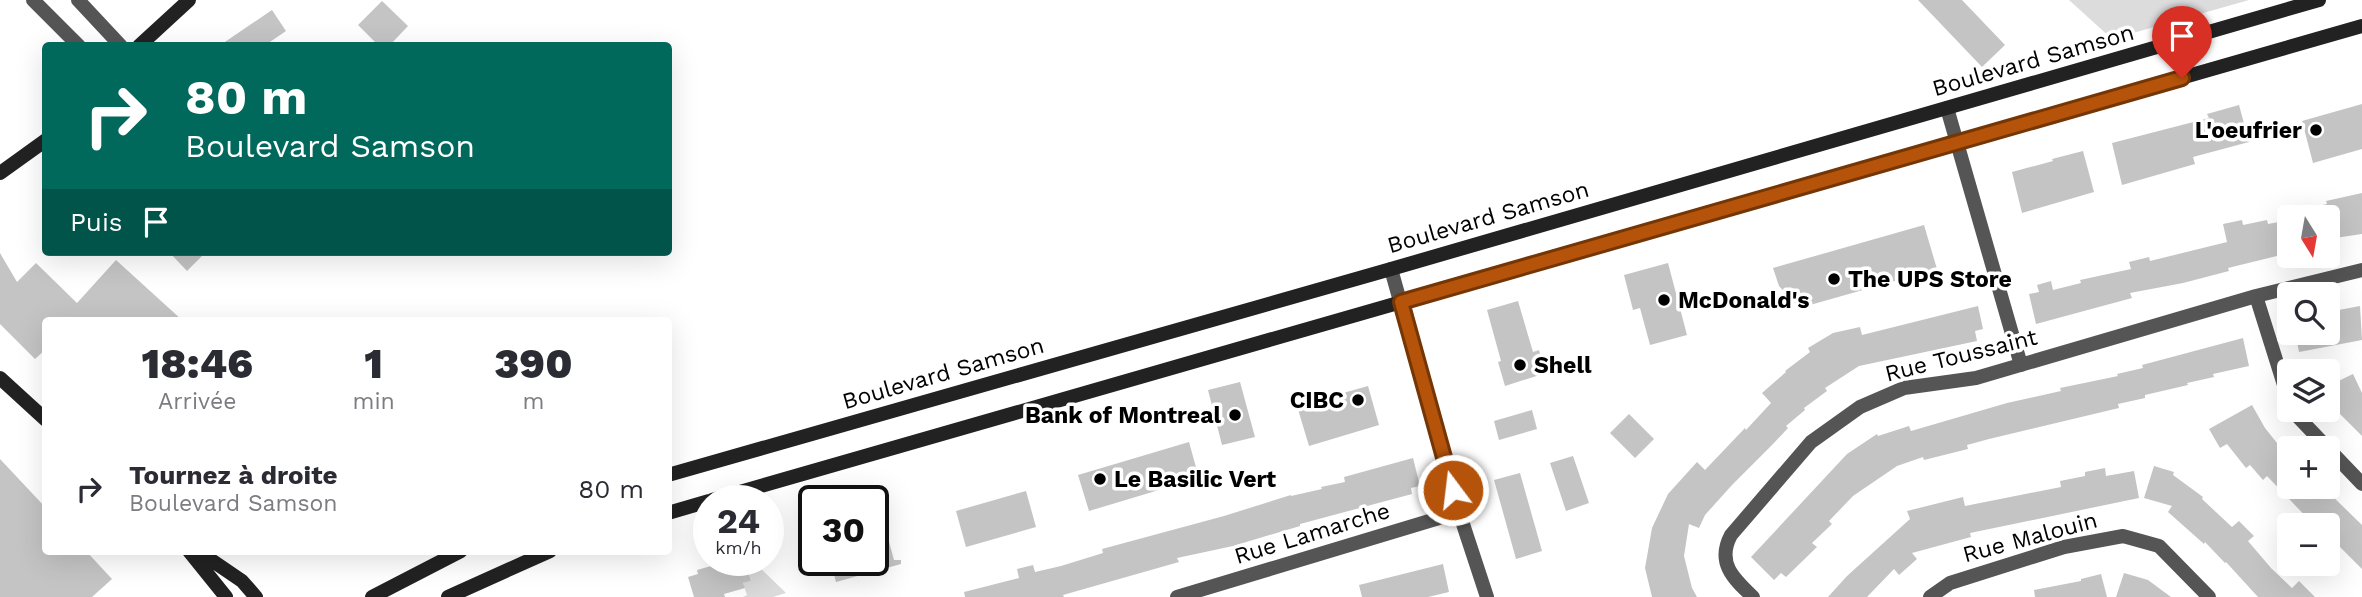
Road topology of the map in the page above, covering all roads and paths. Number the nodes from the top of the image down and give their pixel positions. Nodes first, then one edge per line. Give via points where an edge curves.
1 (33, 0) edge
2 (78, 0) edge
3 (189, 0) edge
4 (2319, 0) edge
5 (2362, 26) edge
6 (75, 42) edge
7 (117, 42) edge
8 (143, 42) edge
9 (1947, 108) junction
10 (1957, 142) junction
11 (42, 143) edge
12 (0, 173) edge
13 (1391, 269) junction
14 (2362, 270) edge
15 (2256, 296) junction
16 (1401, 302) junction
17 (2277, 363) edge
18 (2021, 365) junction
19 (0, 378) edge
20 (42, 416) edge
21 (2303, 422) edge
22 (672, 474) edge
23 (2362, 484) edge
24 (766, 485) edge
25 (693, 506) edge
26 (672, 512) edge
27 (1459, 512) junction
28 (192, 555) edge
29 (204, 555) edge
30 (452, 555) edge
31 (541, 555) edge
32 (1203, 593) edge
33 (225, 597) edge
34 (256, 597) edge
35 (372, 597) edge
36 (448, 597) edge
37 (1177, 597) edge
38 (1487, 597) edge
39 (1754, 597) edge
40 (1930, 597) edge
41 (2209, 597) edge

1 - 6 street
2 - 7 street
3 - 8 street
4 - 9 street, Boulevard Samson
5 - 10 street
9 - 10 street
9 - 13 street, Boulevard Samson
10 - 16 street
10 - 18 street
11 - 12 street
13 - 16 street
13 - 22 street, Boulevard Samson
14 - 15 street, Rue Toussaint
15 - 17 street
15 - 18 street, Rue Toussaint
16 - 24 street
16 - 27 street
18 - 39 street, Rue Toussaint via 1976,378 1904,388 1860,407 1811,442 1724,547 1730,575
19 - 20 street
21 - 23 street
25 - 26 street
27 - 32 street, Rue Lamarche
27 - 38 street
28 - 33 street
29 - 34 street via 242,581
30 - 35 street
31 - 36 street
32 - 37 street, Rue Lamarche
40 - 41 street, Rue Malouin via 1950,583 2064,547 2123,536 2159,545

